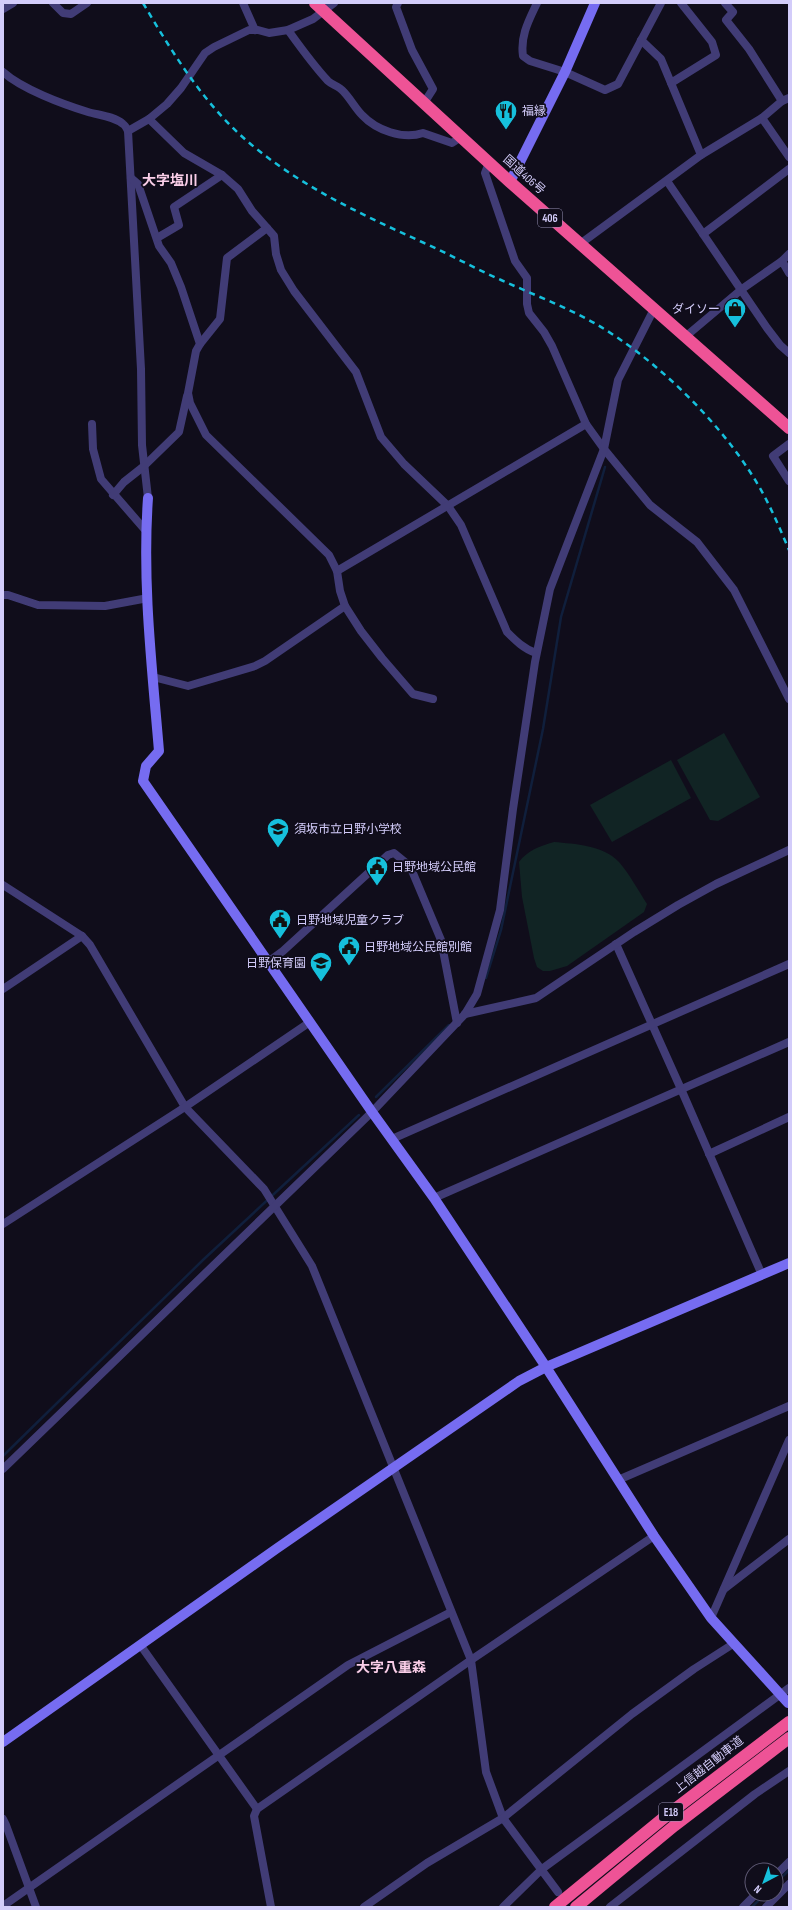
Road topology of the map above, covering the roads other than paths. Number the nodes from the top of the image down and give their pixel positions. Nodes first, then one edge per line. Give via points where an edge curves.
1 (13, 3) edge
2 (53, 3) edge
3 (87, 3) edge
4 (243, 3) edge
5 (315, 3) edge
6 (334, 3) edge
7 (398, 3) edge
8 (537, 3) edge
9 (595, 3) edge
10 (661, 3) edge
11 (681, 3) edge
12 (725, 3) edge
13 (3, 9) edge
14 (325, 11) junction
15 (255, 30) junction
16 (288, 30) junction
17 (641, 40) junction
18 (3, 72) edge
19 (565, 72) junction
20 (671, 83) junction
21 (786, 99) edge
22 (424, 103) junction
23 (762, 118) junction
24 (149, 119) junction
25 (128, 131) junction
26 (461, 137) junction
27 (701, 156) junction
28 (789, 156) edge
29 (488, 162) junction
30 (789, 169) edge
31 (222, 174) junction
32 (131, 178) junction
33 (667, 181) junction
34 (510, 182) junction
35 (267, 228) junction
36 (703, 234) junction
37 (157, 238) junction
38 (580, 244) junction
39 (789, 254) edge
40 (782, 260) junction
41 (789, 273) edge
42 (742, 289) junction
43 (654, 309) junction
44 (685, 337) junction
45 (200, 344) junction
46 (789, 353) edge
47 (188, 393) junction
48 (92, 424) dead end
49 (586, 424) junction
50 (789, 428) edge
51 (789, 444) edge
52 (604, 449) junction
53 (143, 467) junction
54 (789, 481) edge
55 (113, 495) junction
56 (148, 498) joint
57 (448, 506) junction
58 (146, 531) junction
59 (337, 571) junction
60 (3, 595) edge
61 (148, 598) junction
62 (345, 606) junction
63 (536, 653) junction
64 (153, 678) junction
65 (432, 699) dead end
66 (789, 699) edge
67 (789, 850) edge
68 (3, 885) edge
69 (82, 936) junction
70 (616, 944) junction
71 (268, 962) junction
72 (789, 964) edge
73 (3, 989) edge
74 (465, 1014) junction
75 (310, 1022) junction
76 (457, 1023) junction
77 (652, 1024) junction
78 (789, 1042) edge
79 (681, 1089) junction
80 (185, 1107) junction
81 (372, 1112) junction
82 (789, 1118) edge
83 (392, 1139) junction
84 (709, 1154) junction
85 (434, 1198) junction
86 (274, 1204) junction
87 (4, 1222) edge
88 (789, 1263) edge
89 (762, 1275) junction
90 (546, 1367) junction
91 (789, 1406) edge
92 (789, 1440) edge
93 (393, 1468) junction
94 (3, 1469) edge
95 (618, 1480) junction
96 (654, 1536) junction
97 (789, 1539) edge
98 (723, 1589) junction
99 (451, 1612) junction
100 (711, 1618) junction
101 (733, 1644) junction
102 (141, 1646) junction
103 (471, 1660) junction
104 (789, 1688) edge
105 (780, 1695) junction
106 (788, 1704) edge
107 (789, 1722) edge
108 (789, 1738) edge
109 (3, 1742) edge
110 (217, 1755) junction
111 (789, 1771) edge
112 (257, 1809) junction
113 (503, 1818) junction
114 (3, 1820) edge
115 (542, 1869) junction
116 (789, 1884) edge
117 (29, 1887) junction
118 (558, 1892) dead end
119 (3, 1906) edge
120 (36, 1907) edge
121 (271, 1907) edge
122 (364, 1907) edge
123 (503, 1907) edge
124 (555, 1907) edge
125 (576, 1907) edge
126 (610, 1907) edge
127 (766, 1907) edge

1 - 13 street
2 - 3 street via 63,13 71,14
4 - 15 street
5 - 14 highway, 国道406号 / 406
6 - 14 street
7 - 22 street via 396,7 412,50 434,88
8 - 19 street via 526,27 523,56 530,61
9 - 19 street
10 - 17 street
11 - 20 street via 712,42 716,55
12 - 21 street via 733,12 726,20
14 - 16 street
14 - 22 highway, 国道406号 / 406
15 - 16 street via 269,33
15 - 24 street via 249,30 227,40 205,53 181,88
16 - 26 street via 308,58 330,82 342,90 362,115 377,127 398,134 423,133 452,143
17 - 19 street via 618,84 606,90
17 - 20 street via 661,59
18 - 25 street via 16,83 87,112 113,118 123,124
19 - 34 street
20 - 27 street
21 - 23 street
22 - 26 highway, 国道406号 / 406
23 - 27 street
23 - 28 street
24 - 25 street
24 - 31 street via 184,153
25 - 32 street
26 - 29 highway, 国道406号 / 406
27 - 33 street
29 - 34 highway, 国道406号 / 406
29 - 49 street via 485,173 515,261 527,278 529,313 552,346
30 - 36 street
31 - 35 street via 238,189
31 - 37 street via 174,207 179,225
32 - 37 street via 138,184
32 - 53 street via 141,369
33 - 36 street
33 - 38 street
34 - 38 highway, 国道406号 / 406
35 - 45 street via 227,258 220,319
35 - 57 street via 274,236 276,254 287,280 356,372 380,437
36 - 42 street
37 - 45 street via 181,287
38 - 43 highway, 国道406号 / 406
39 - 40 street
40 - 41 street
40 - 42 street
42 - 44 street
42 - 46 street via 767,328
43 - 44 highway, 国道406号 / 406
43 - 52 street via 618,380
44 - 50 highway, 国道406号 / 406
45 - 47 street via 196,351
47 - 53 street via 179,432
47 - 59 street via 190,403 206,434 330,555
48 - 55 street via 93,450 101,479
49 - 52 street
49 - 57 street
51 - 54 street via 773,456
52 - 63 street via 550,588
52 - 66 street via 650,505 697,542 734,590
53 - 55 street
53 - 56 street
55 - 58 street
56 - 58 street
57 - 59 street
57 - 63 street via 469,540 507,632 517,643
58 - 61 street
59 - 62 street
60 - 61 street via 38,605 105,606
61 - 64 street
62 - 64 street via 255,666 188,686
62 - 65 street via 382,658 413,694
63 - 74 street via 500,910 478,994
64 - 71 street via 159,751 146,766 143,781
67 - 70 street via 716,884
68 - 69 street
69 - 73 street
69 - 80 street via 99,958
70 - 74 street via 536,998
70 - 77 street
71 - 75 street
71 - 76 street via 388,855 394,853 410,866 441,940
72 - 77 street
74 - 76 street
75 - 80 street
75 - 81 street
76 - 81 street
77 - 79 street
77 - 83 street
78 - 79 street
79 - 84 street
79 - 85 street
80 - 86 street via 246,1168
80 - 87 street
81 - 83 street
81 - 86 street
82 - 84 street
83 - 85 street
84 - 89 street
85 - 90 street
86 - 93 street via 312,1266
86 - 94 street
88 - 89 street
89 - 90 street
90 - 93 street via 493,1398
90 - 95 street
91 - 95 street
92 - 98 street
93 - 99 street
93 - 102 street
95 - 96 street
96 - 100 street
96 - 103 street
97 - 98 street
98 - 100 street
99 - 103 street
99 - 110 street via 348,1665
100 - 101 street
101 - 105 street
101 - 113 street via 632,1714
102 - 109 street
102 - 110 street
103 - 112 street
103 - 113 street via 486,1772
104 - 105 street
105 - 106 street
105 - 115 street
107 - 124 highway, 上信越自動車道 / E18 via 666,1816
108 - 125 highway, E18
110 - 112 street
110 - 117 street
111 - 126 street via 755,1794
112 - 121 street via 254,1816
113 - 115 street
113 - 122 street via 427,1863
114 - 117 street
115 - 118 street
115 - 123 street
116 - 127 street
117 - 119 street
117 - 120 street

